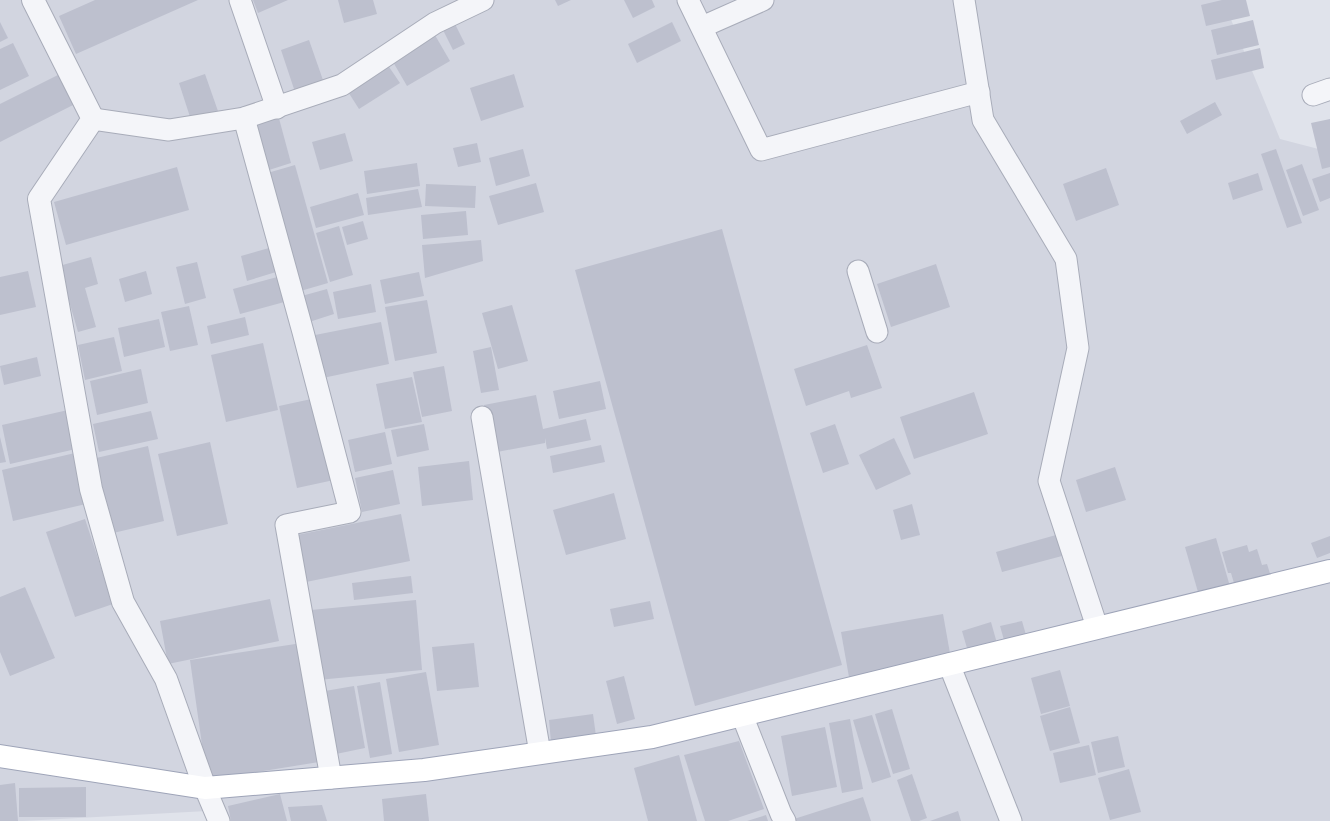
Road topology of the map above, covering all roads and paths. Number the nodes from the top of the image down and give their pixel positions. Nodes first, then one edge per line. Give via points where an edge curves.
1 (33, 0) edge
2 (240, 0) edge
3 (483, 0) edge
4 (688, 0) edge
5 (763, 0) edge
6 (964, 0) edge
7 (702, 27) junction
8 (979, 92) junction
9 (277, 108) junction
10 (244, 118) junction
11 (93, 119) junction
12 (858, 271) dead end
13 (877, 332) dead end
14 (482, 417) dead end
15 (1330, 571) edge
16 (1098, 628) junction
17 (949, 664) junction
18 (742, 715) junction
19 (540, 753) junction
20 (0, 756) edge
21 (331, 778) junction
22 (205, 788) junction
23 (219, 821) edge
24 (785, 821) edge
25 (1011, 821) edge

1 - 11 street
2 - 9 street
3 - 9 street via 435,23 342,85
4 - 7 street
5 - 7 street
6 - 8 street
7 - 8 street via 761,150
8 - 16 street via 983,120 1066,259 1078,348 1049,481
9 - 10 street
10 - 11 street via 169,130
10 - 21 street via 350,512 286,525
11 - 22 street via 39,199 91,489 123,602 166,679
12 - 13 street
14 - 19 street
15 - 16 main road
16 - 17 main road
17 - 18 main road
17 - 25 street
18 - 19 main road via 652,737
18 - 24 street
19 - 21 main road via 424,770
20 - 22 main road
21 - 22 main road
22 - 23 street

